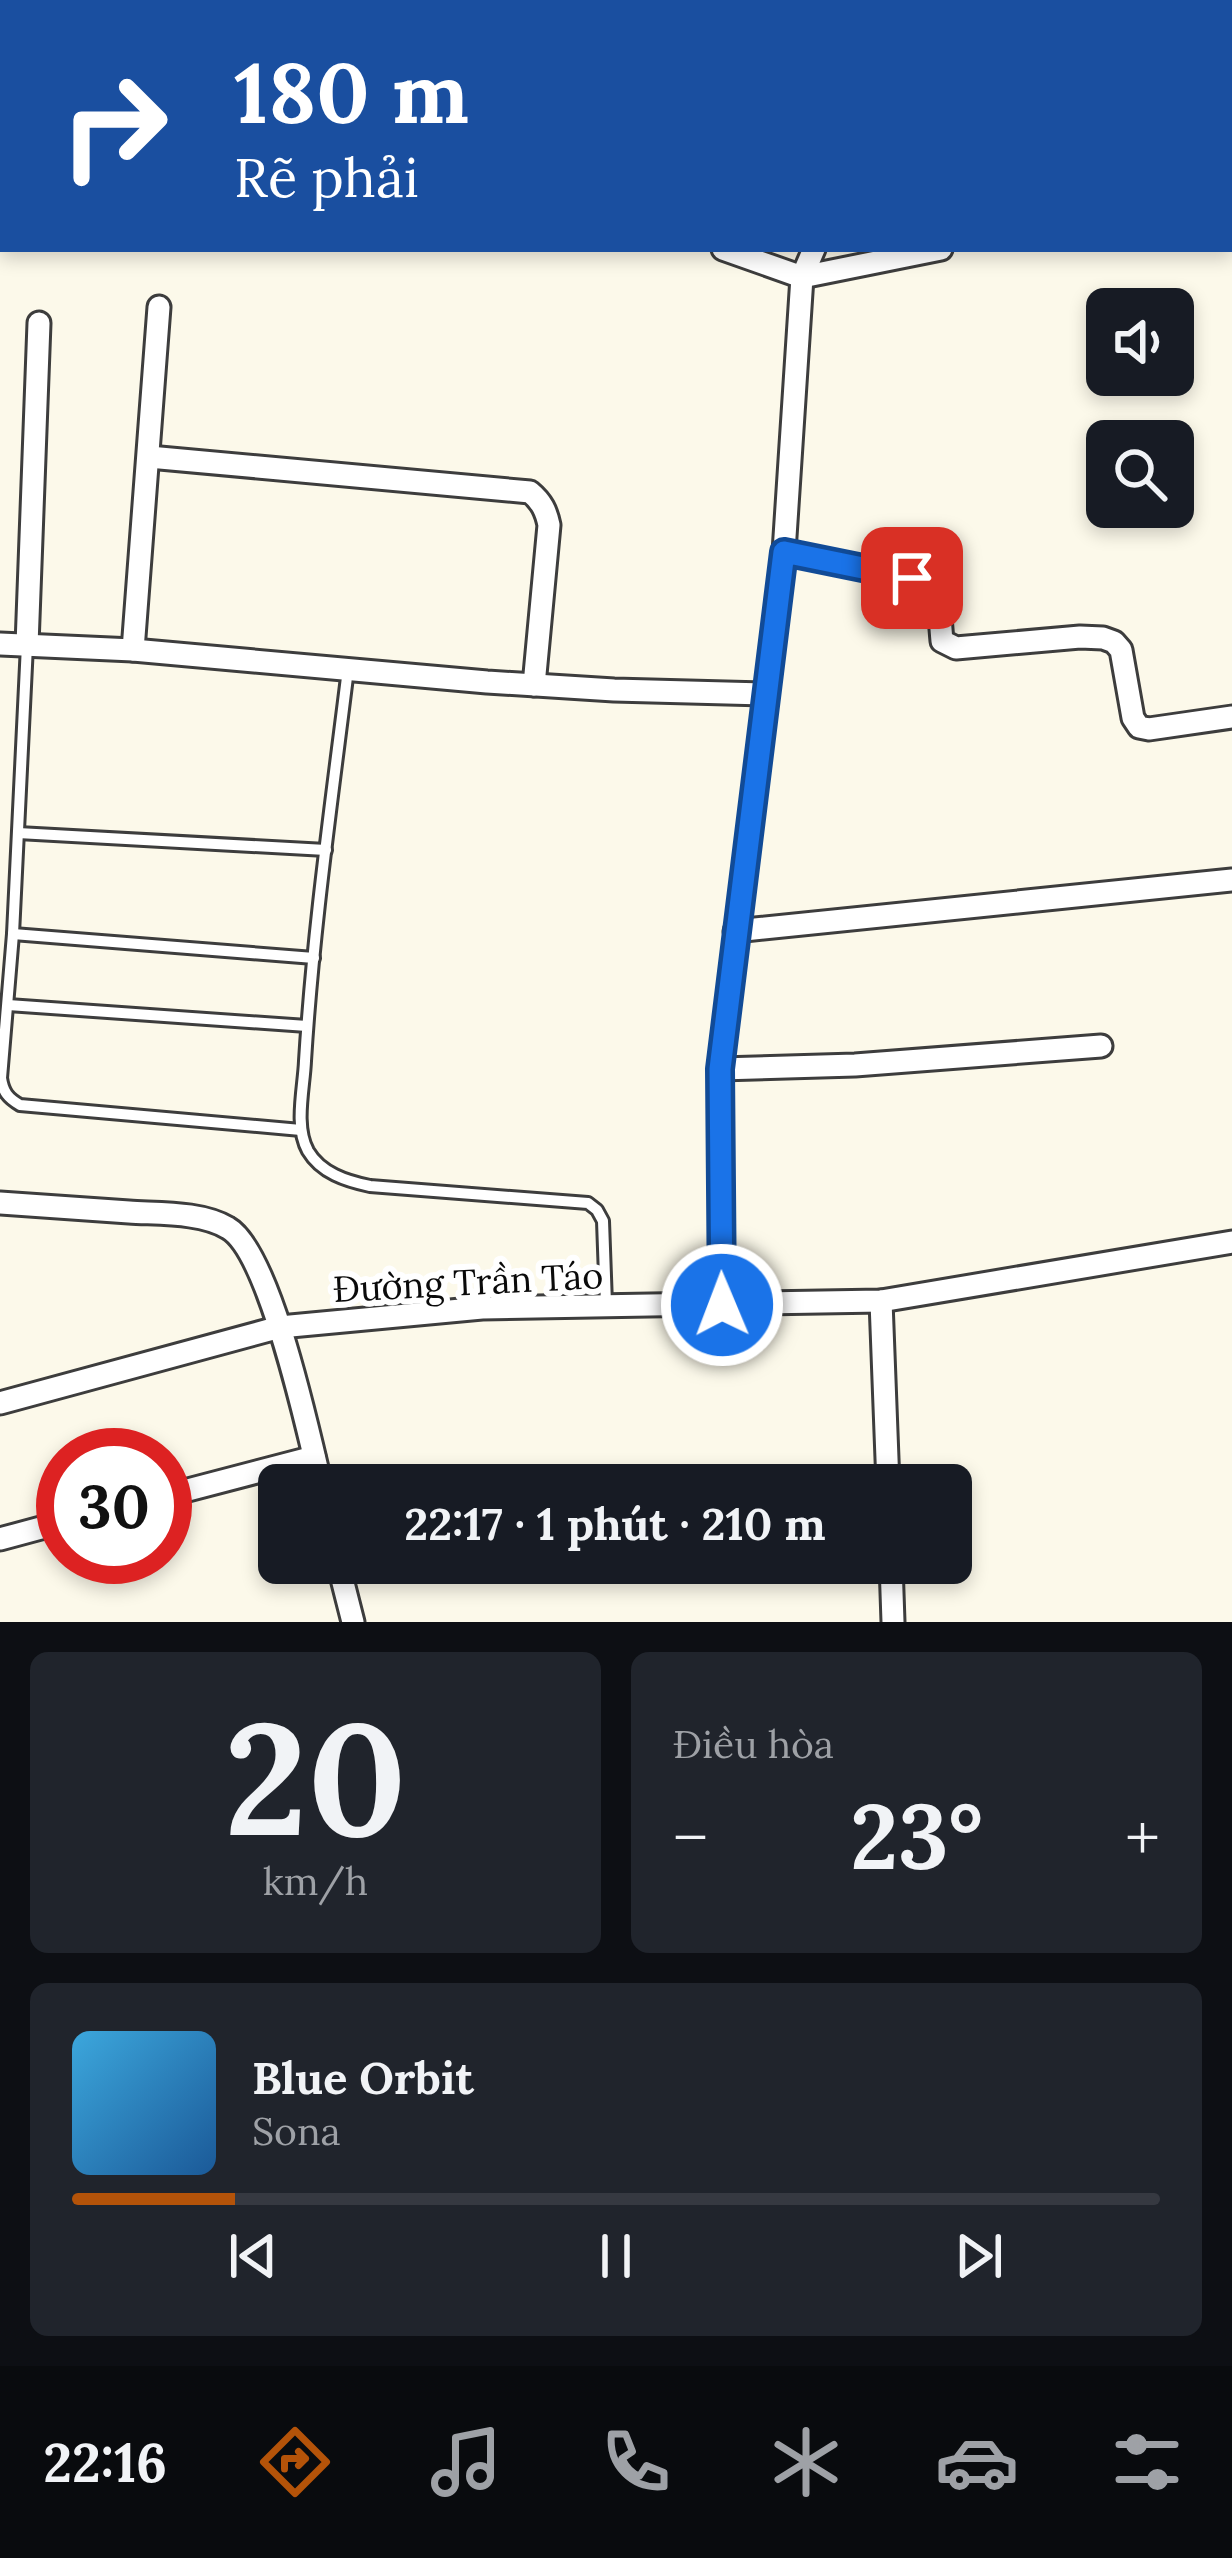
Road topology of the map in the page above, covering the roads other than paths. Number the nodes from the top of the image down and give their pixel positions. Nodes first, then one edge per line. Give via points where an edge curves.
1 (731, 252) edge
2 (813, 252) edge
3 (926, 252) edge
4 (802, 277) junction
5 (160, 307) dead end
6 (39, 323) dead end
7 (149, 457) junction
8 (784, 552) junction
9 (0, 644) edge
10 (27, 646) junction
11 (133, 650) junction
12 (348, 669) junction
13 (534, 685) junction
14 (767, 694) junction
15 (1232, 717) edge
16 (18, 832) junction
17 (326, 850) junction
18 (1232, 880) edge
19 (735, 932) junction
20 (13, 934) junction
21 (314, 958) junction
22 (8, 1005) junction
23 (308, 1026) junction
24 (1101, 1046) dead end
25 (720, 1069) junction
26 (301, 1130) junction
27 (0, 1203) edge
28 (1232, 1242) edge
29 (881, 1301) junction
30 (722, 1305) junction
31 (606, 1306) junction
32 (280, 1328) junction
33 (0, 1403) edge
34 (314, 1457) junction
35 (316, 1464) edge
36 (887, 1464) edge
37 (192, 1489) edge
38 (36, 1529) edge
39 (0, 1539) edge
40 (343, 1584) edge
41 (892, 1584) edge
42 (353, 1622) edge
43 (893, 1622) edge

1 - 4 street
2 - 4 street
3 - 4 street
4 - 8 street
5 - 7 street
6 - 10 street
7 - 11 street
7 - 13 street via 530,492 548,525
8 - 14 street
8 - 15 street via 925,584 934,592 942,641 956,649 1114,642 1139,727
9 - 10 street
10 - 11 street
10 - 16 lane
11 - 12 street
12 - 13 street
12 - 17 lane
13 - 14 street
14 - 19 street
16 - 17 lane
16 - 20 lane
17 - 21 lane
18 - 19 street
19 - 25 street
20 - 21 lane
20 - 22 lane
21 - 23 lane
22 - 23 lane
22 - 26 lane via 1,1078 20,1105
23 - 26 lane
24 - 25 street
25 - 30 street
26 - 31 lane via 308,1152 343,1180 588,1204 602,1220
27 - 32 street via 226,1226 246,1245
28 - 29 street, Đường Trần Táo
29 - 30 street, Đường Trần Táo
29 - 36 street
30 - 31 street, Đường Trần Táo
31 - 32 street, Đường Trần Táo via 482,1308
32 - 33 street, Đường Trần Táo
32 - 34 street
34 - 35 street
34 - 37 street
38 - 39 street
40 - 42 street
41 - 43 street

